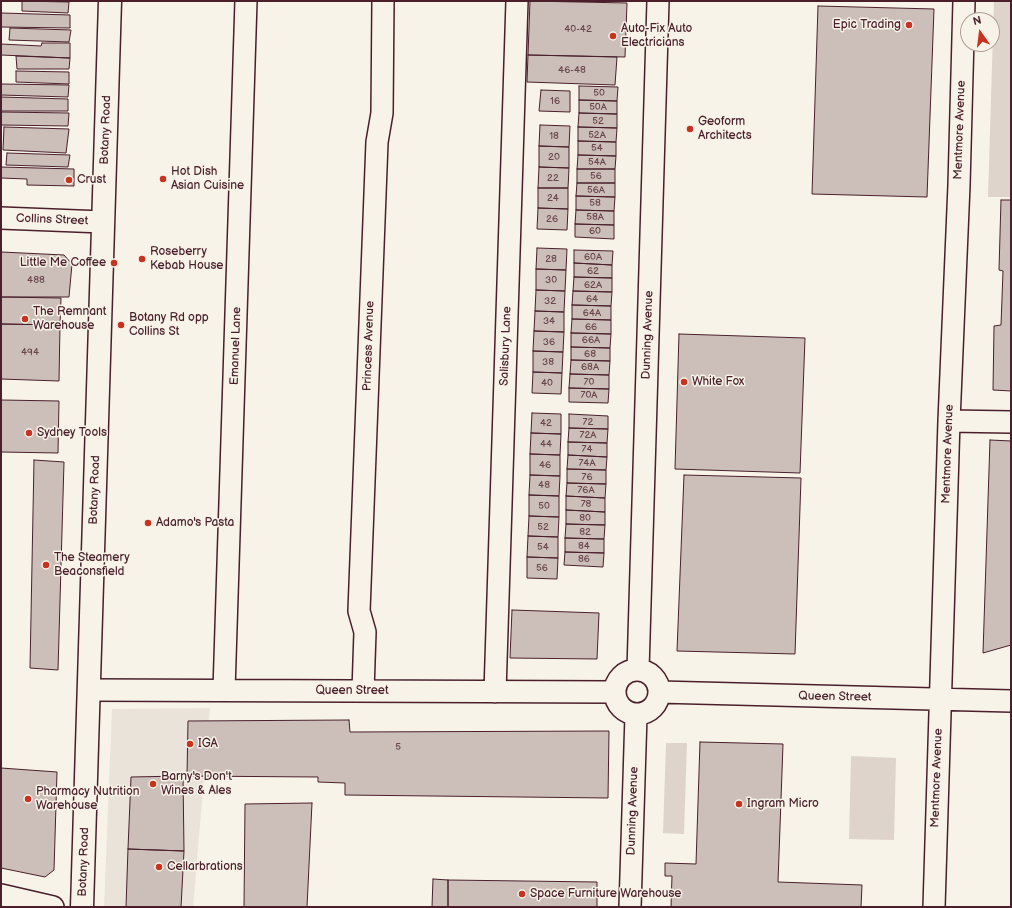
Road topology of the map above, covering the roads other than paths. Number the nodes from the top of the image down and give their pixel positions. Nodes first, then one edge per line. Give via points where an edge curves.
1 (110, 1) edge
2 (246, 1) edge
3 (383, 1) edge
4 (517, 1) edge
5 (658, 1) edge
6 (964, 1) edge
7 (1, 218) edge
8 (103, 222) junction
9 (949, 421) junction
10 (1011, 422) edge
11 (638, 670) junction
12 (89, 690) junction
13 (224, 690) junction
14 (363, 691) junction
15 (495, 692) junction
16 (614, 692) junction
17 (660, 692) junction
18 (940, 700) junction
19 (1011, 701) edge
20 (636, 715) junction
21 (1, 895) edge
22 (54, 907) edge
23 (82, 907) edge
24 (630, 907) edge
25 (934, 907) edge

1 - 8 main road, Botany Road
2 - 13 street, Emanuel Lane
3 - 14 street, Princess Avenue via 382,113 377,142 359,611 365,632
4 - 15 street, Salisbury Lane
5 - 11 street, Dunning Avenue
6 - 9 street, Mentmore Avenue
7 - 8 street, Collins Street
8 - 12 main road, Botany Road
9 - 10 street
9 - 18 street, Mentmore Avenue
11 - 16 street via 629,671 621,676
11 - 17 street via 651,674
12 - 13 street, Queen Street
12 - 23 main road, Botany Road
13 - 14 street, Queen Street
14 - 15 street, Queen Street
15 - 16 street, Queen Street
16 - 20 street via 615,699 623,710
17 - 18 street, Queen Street
17 - 20 street via 653,709
18 - 19 street, Queen Street
18 - 25 street, Mentmore Avenue
20 - 24 street, Dunning Avenue
21 - 22 street

